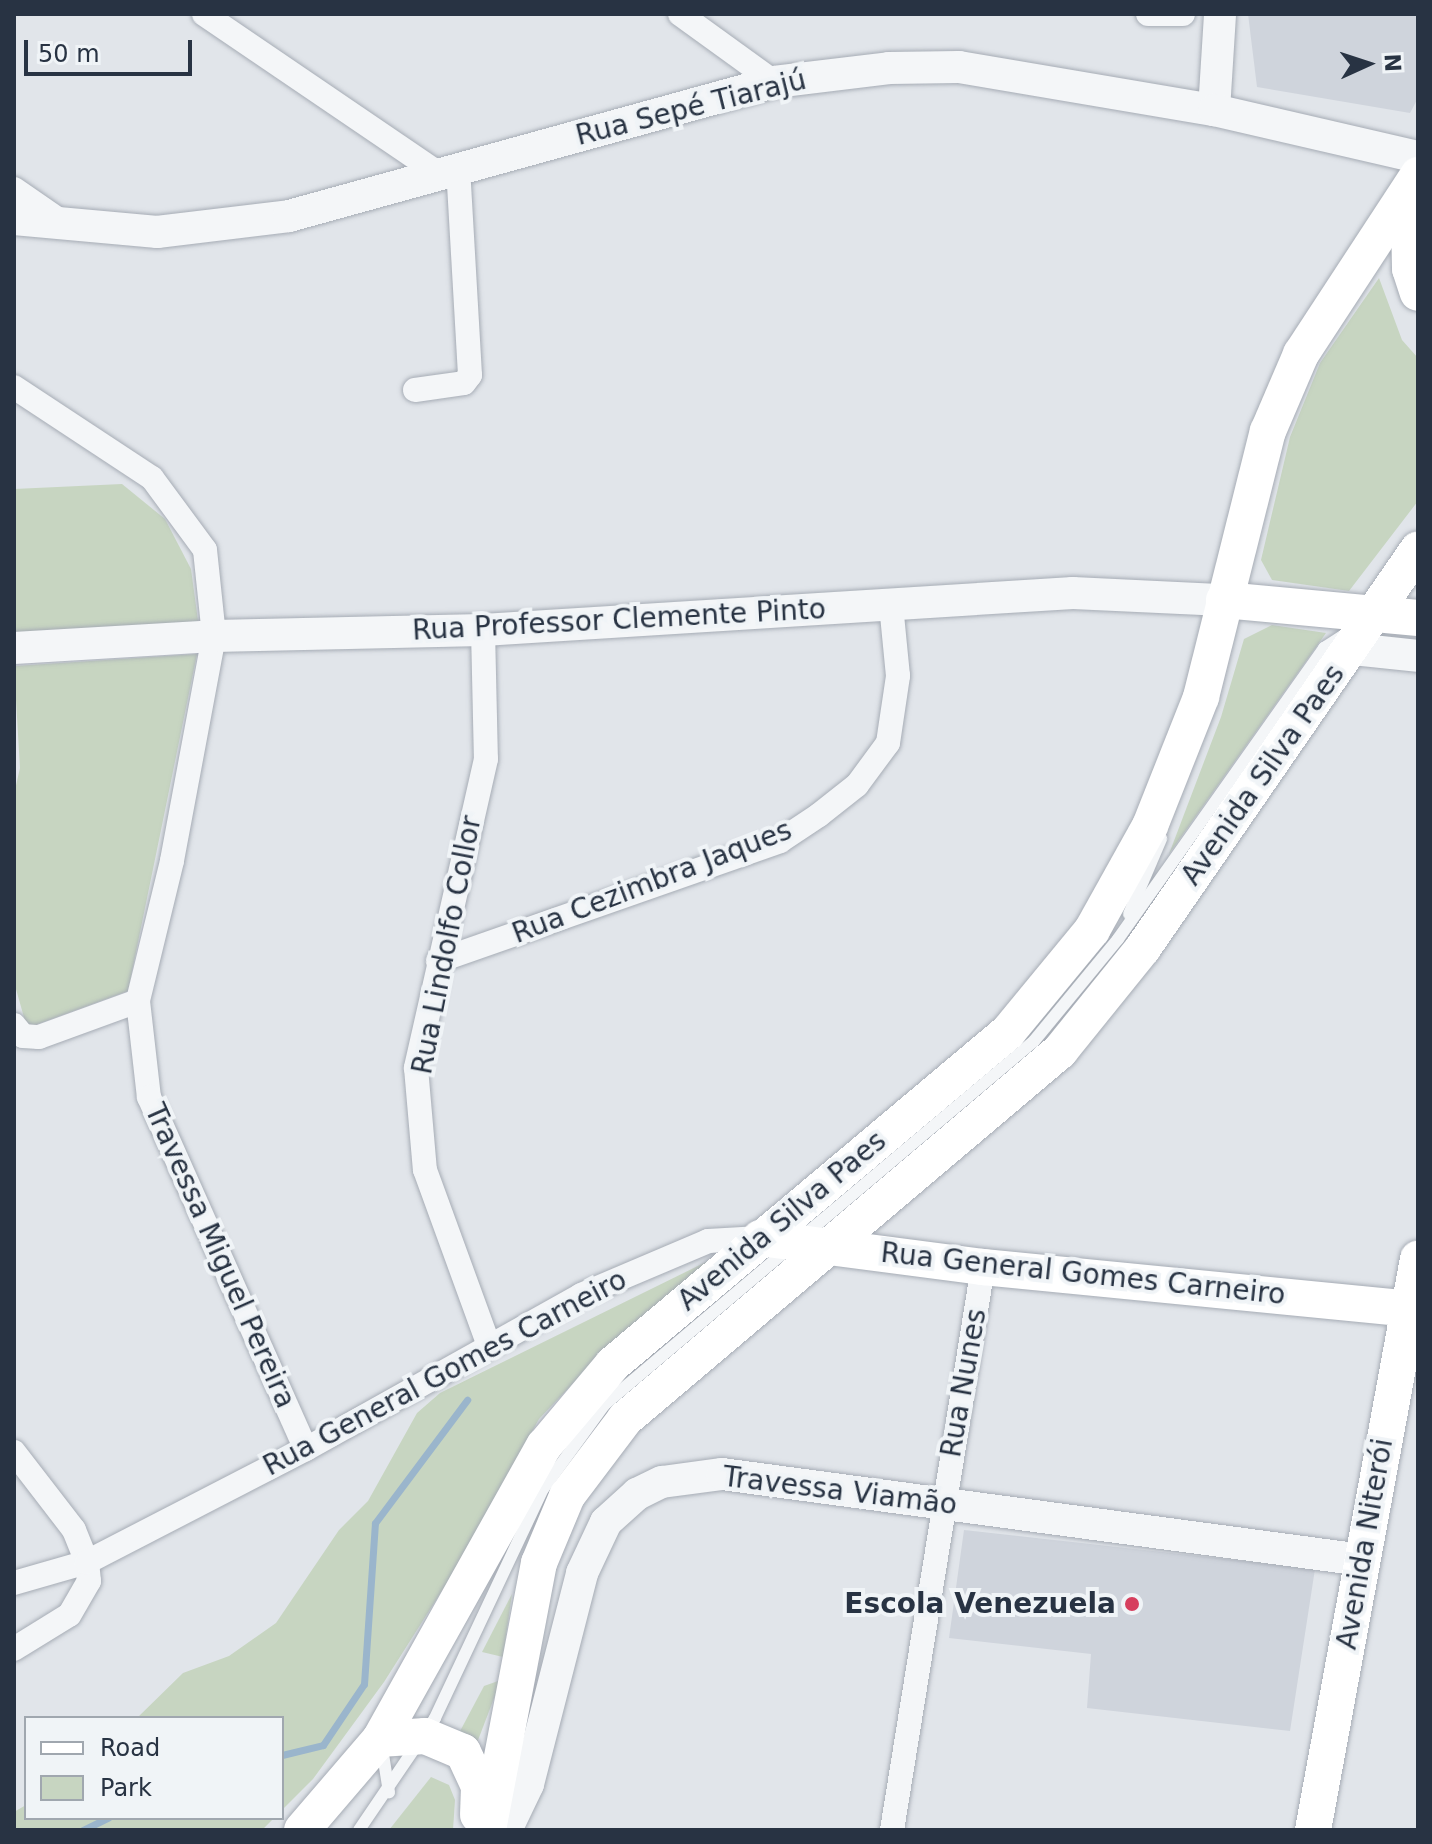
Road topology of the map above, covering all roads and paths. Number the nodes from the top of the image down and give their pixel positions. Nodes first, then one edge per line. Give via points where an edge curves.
1 (204, 14) edge
2 (680, 14) edge
3 (1148, 14) edge
4 (1183, 14) edge
5 (1220, 14) edge
6 (774, 82) junction
7 (1214, 110) junction
8 (1418, 157) edge
9 (448, 170) junction
10 (1418, 175) edge
11 (14, 189) edge
12 (1418, 192) edge
13 (14, 219) edge
14 (64, 223) junction
15 (1418, 293) edge
16 (415, 390) dead end
17 (19, 395) edge
18 (1418, 550) edge
19 (1224, 600) junction
20 (891, 604) junction
21 (1375, 614) junction
22 (1418, 618) edge
23 (483, 630) junction
24 (214, 636) junction
25 (14, 648) edge
26 (1353, 649) junction
27 (1418, 656) edge
28 (1216, 705) dead end
29 (1170, 819) dead end
30 (1118, 939) junction
31 (438, 961) junction
32 (138, 1001) junction
33 (14, 1025) edge
34 (760, 1238) junction
35 (796, 1242) junction
36 (832, 1245) junction
37 (1418, 1259) edge
38 (983, 1267) junction
39 (1413, 1310) edge
40 (489, 1346) junction
41 (544, 1446) junction
42 (306, 1449) junction
43 (14, 1452) edge
44 (943, 1505) junction
45 (1362, 1560) junction
46 (87, 1562) junction
47 (501, 1577) junction
48 (14, 1583) edge
49 (14, 1649) edge
50 (425, 1736) junction
51 (380, 1739) junction
52 (389, 1792) junction
53 (302, 1830) edge
54 (359, 1830) edge
55 (478, 1830) edge
56 (488, 1830) edge
57 (506, 1830) edge
58 (892, 1830) edge
59 (1313, 1830) edge

1 - 9 street
2 - 6 street
3 - 4 street
5 - 7 street
6 - 7 street, Rua Sepé Tiarajú via 889,68 959,67
6 - 9 street, Rua Sepé Tiarajú
7 - 8 street, Rua Sepé Tiarajú
9 - 14 street, Rua Sepé Tiarajú via 289,216 157,232
9 - 16 street via 470,375 464,383
10 - 19 main road, Avenida Silva Paes via 1301,354 1268,431
11 - 14 street
12 - 15 main road via 1409,220 1410,269
13 - 14 street, Rua Sepé Tiarajú
17 - 24 street, Travessa Miguel Pereira via 152,478 205,550
18 - 21 main road, Avenida Silva Paes
19 - 20 street, Rua Professor Clemente Pinto via 1073,593
19 - 21 main road
19 - 28 lane
19 - 34 main road, Avenida Silva Paes via 1201,697 1150,826 1092,930 1008,1032
20 - 23 street, Rua Professor Clemente Pinto
20 - 31 street, Rua Cezimbra Jaques via 898,676 888,743 857,785 819,815 780,841
21 - 22 main road
21 - 26 main road, Avenida Silva Paes
21 - 30 lane via 1324,648
23 - 24 street, Rua Professor Clemente Pinto
23 - 31 street, Rua Lindolfo Collor via 486,759
24 - 25 street, Rua Professor Clemente Pinto
24 - 32 street, Travessa Miguel Pereira via 172,861
26 - 27 street, Avenida Silva Paes
26 - 36 main road, Avenida Silva Paes via 1143,948 1060,1051
29 - 30 lane
30 - 35 lane via 1034,1041
31 - 40 street, Rua Lindolfo Collor via 416,1068 425,1170
32 - 33 street via 39,1037 23,1036
32 - 42 street, Travessa Miguel Pereira via 149,1097
34 - 35 main road, Rua General Gomes Carneiro
34 - 40 street, Rua General Gomes Carneiro via 708,1241 581,1295
34 - 41 main road, Avenida Silva Paes via 613,1364
35 - 36 main road, Rua General Gomes Carneiro
35 - 47 lane via 604,1405 543,1489
36 - 38 main road, Rua General Gomes Carneiro
36 - 56 main road, Avenida Silva Paes via 625,1419 567,1496 539,1563
37 - 39 main road, Avenida Niterói
38 - 39 main road, Rua General Gomes Carneiro
38 - 44 street, Rua Nunes
39 - 45 main road, Avenida Niterói
40 - 42 street, Rua General Gomes Carneiro
41 - 47 lane
41 - 51 main road, Avenida Silva Paes
42 - 46 street, Rua General Gomes Carneiro
43 - 46 street via 74,1530
44 - 45 street, Travessa Viamão
44 - 57 street, Travessa Viamão via 722,1474 662,1482 637,1494 606,1522 582,1573 528,1784
44 - 58 street, Rua Nunes
45 - 59 main road, Avenida Niterói
46 - 48 street, Rua General Gomes Carneiro
46 - 49 street via 82,1599 69,1615
47 - 50 lane
50 - 51 main road
50 - 52 lane
50 - 55 main road via 463,1752 474,1768
51 - 52 lane
51 - 53 main road, Avenida Silva Paes
52 - 54 lane

